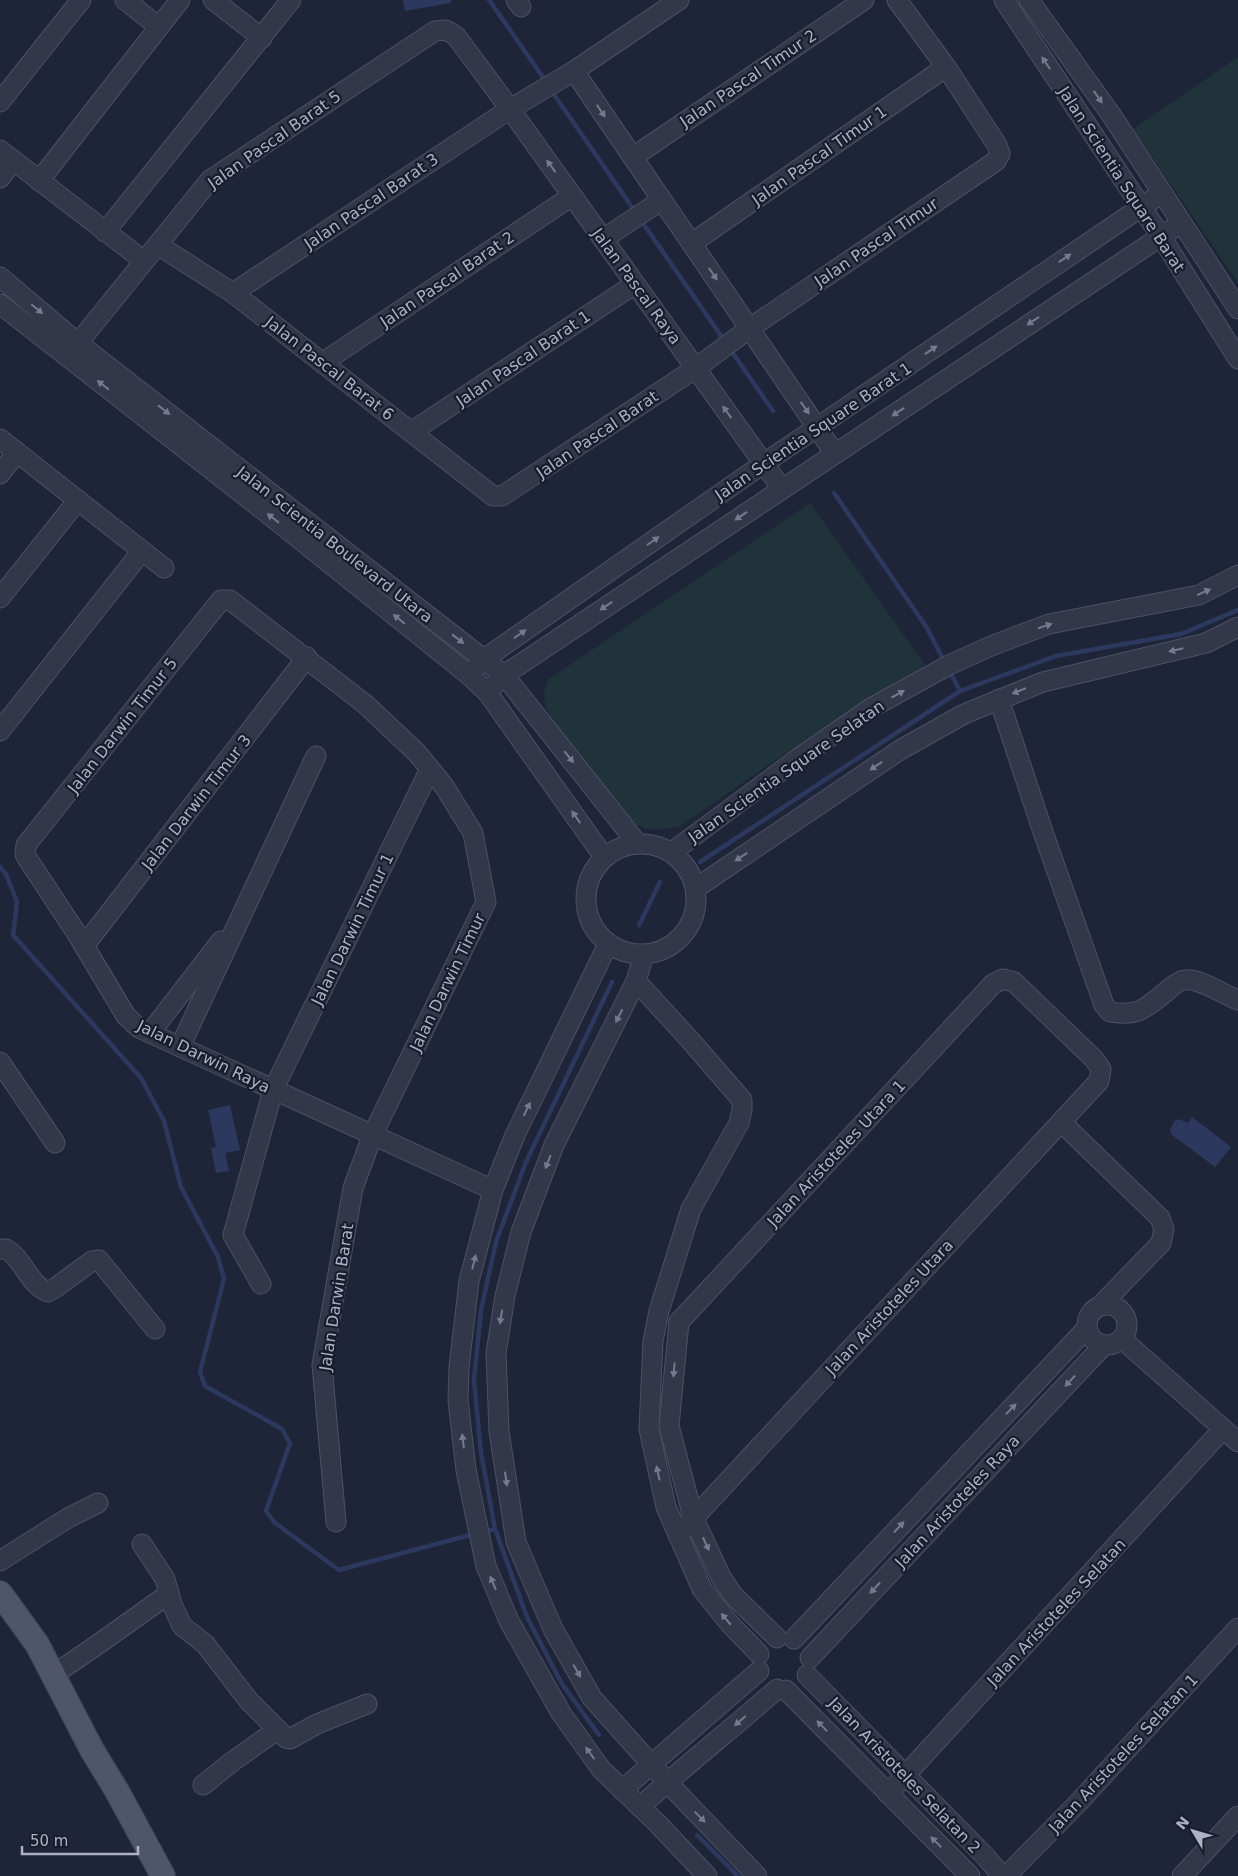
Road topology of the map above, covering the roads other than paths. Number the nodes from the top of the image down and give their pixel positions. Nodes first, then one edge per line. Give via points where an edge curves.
1 (81, 0) edge
2 (125, 0) edge
3 (180, 0) edge
4 (213, 0) edge
5 (291, 0) edge
6 (679, 0) edge
7 (864, 0) edge
8 (898, 0) edge
9 (1004, 0) edge
10 (1029, 0) edge
11 (159, 27) junction
12 (446, 30) joint
13 (262, 38) junction
14 (946, 67) junction
15 (567, 74) junction
16 (0, 102) edge
17 (510, 109) junction
18 (1135, 152) junction
19 (4, 155) edge
20 (633, 157) junction
21 (1113, 165) junction
22 (0, 178) edge
23 (39, 181) junction
24 (1162, 193) junction
25 (572, 196) junction
26 (656, 204) junction
27 (1140, 206) junction
28 (1181, 223) junction
29 (105, 232) junction
30 (1160, 235) junction
31 (603, 239) junction
32 (692, 243) junction
33 (158, 245) junction
34 (134, 254) dead end
35 (0, 277) edge
36 (635, 284) junction
37 (233, 293) junction
38 (0, 304) edge
39 (1238, 309) edge
40 (744, 332) junction
41 (78, 343) junction
42 (718, 351) joint
43 (1238, 358) edge
44 (322, 362) junction
45 (696, 368) junction
46 (818, 427) junction
47 (411, 432) junction
48 (0, 439) edge
49 (17, 452) junction
50 (835, 454) junction
51 (763, 464) junction
52 (0, 474) edge
53 (782, 489) junction
54 (498, 497) joint
55 (78, 500) junction
56 (142, 551) junction
57 (164, 568) dead end
58 (1238, 576) edge
59 (0, 598) edge
60 (230, 600) joint
61 (1238, 627) edge
62 (307, 657) junction
63 (484, 659) junction
64 (468, 675) junction
65 (504, 675) junction
66 (487, 692) junction
67 (999, 699) junction
68 (0, 730) edge
69 (316, 756) dead end
70 (430, 769) junction
71 (638, 843) junction
72 (672, 852) junction
73 (604, 857) junction
74 (27, 858) joint
75 (696, 888) junction
76 (242, 915) junction
77 (608, 944) junction
78 (84, 946) junction
79 (644, 955) junction
80 (636, 982) junction
81 (1238, 1000) edge
82 (150, 1033) junction
83 (180, 1047) junction
84 (0, 1062) edge
85 (1100, 1081) joint
86 (273, 1090) junction
87 (1061, 1122) junction
88 (373, 1134) junction
89 (55, 1143) dead end
90 (493, 1190) junction
91 (0, 1249) edge
92 (261, 1284) dead end
93 (1100, 1306) junction
94 (658, 1311) junction
95 (679, 1322) junction
96 (1087, 1328) junction
97 (155, 1329) dead end
98 (1122, 1339) junction
99 (1104, 1345) junction
100 (1223, 1429) junction
101 (1238, 1442) edge
102 (935, 1488) junction
103 (98, 1502) dead end
104 (953, 1505) junction
105 (693, 1517) junction
106 (336, 1522) dead end
107 (678, 1534) junction
108 (142, 1544) dead end
109 (0, 1561) edge
110 (169, 1594) junction
111 (1, 1595) edge
112 (1238, 1628) edge
113 (786, 1638) junction
114 (759, 1663) junction
115 (809, 1666) junction
116 (54, 1674) junction
117 (782, 1689) junction
118 (367, 1704) dead end
119 (277, 1730) junction
120 (651, 1764) junction
121 (906, 1775) junction
122 (667, 1782) junction
123 (203, 1785) dead end
124 (622, 1790) junction
125 (888, 1794) junction
126 (640, 1807) junction
127 (1238, 1816) edge
128 (163, 1876) edge
129 (707, 1876) edge
130 (757, 1876) edge
131 (970, 1876) edge
132 (1002, 1876) edge
133 (1006, 1876) edge
134 (1182, 1876) edge

1 - 16 street
2 - 11 street
3 - 11 street
4 - 13 street
5 - 13 street
6 - 15 street, Jalan Pascal Barat 3
7 - 20 street, Jalan Pascal Timur 2
8 - 14 street
21 -> 9 street, Jalan Scientia Square Barat
10 -> 18 street, Jalan Scientia Square Barat
11 - 23 street
12 - 17 street, Jalan Pascal Raya via 456,36
12 - 33 street, Jalan Pascal Barat 5 via 435,31 210,180
13 - 29 street
14 - 32 street, Jalan Pascal Timur 1
14 - 40 street, Jalan Pascal Timur via 997,145 1000,154 996,161
15 - 17 street, Jalan Pascal Barat 3
15 -> 20 street
25 -> 17 street, Jalan Pascal Raya
17 - 37 street, Jalan Pascal Barat 3
18 - 21 street
18 - 24 street, Jalan Scientia Square Barat
19 - 22 street
19 - 23 street
20 - 26 street
21 - 27 street, Jalan Scientia Square Barat
23 - 29 street
24 - 27 street, Jalan Scientia Square Barat 1
24 - 28 street, Jalan Scientia Square Barat
25 - 31 street, Jalan Pascal Raya
25 - 44 street, Jalan Pascal Barat 2
26 - 31 street
26 - 32 street
27 - 30 street, Jalan Scientia Square Barat
46 -> 27 street, Jalan Scientia Square Barat 1
28 - 30 street, Jalan Scientia Square Barat 1
28 - 39 street, Jalan Scientia Square Barat
29 - 34 street
30 - 43 street, Jalan Scientia Square Barat
30 -> 50 street, Jalan Scientia Square Barat 1
31 - 36 street, Jalan Pascal Raya
32 -> 40 street
33 - 37 street, Jalan Pascal Barat 6
33 - 41 street, Jalan Pascal Barat 5
35 -> 41 street, Jalan Scientia Boulevard Utara
36 - 45 street, Jalan Pascal Raya
36 - 47 street, Jalan Pascal Barat 1
37 - 44 street, Jalan Pascal Barat 6
64 -> 38 street, Jalan Scientia Boulevard Utara
40 - 42 street, Jalan Pascal Timur
40 -> 46 street
41 -> 63 street, Jalan Scientia Boulevard Utara
42 - 45 street, Jalan Pascal Barat
44 - 47 street, Jalan Pascal Barat 6
51 -> 45 street, Jalan Pascal Raya
45 - 54 street, Jalan Pascal Barat
46 - 50 street
46 - 51 street, Jalan Scientia Square Barat 1
47 - 54 street, Jalan Pascal Barat 6
48 - 49 street
49 - 52 street
49 - 55 street
50 - 53 street, Jalan Scientia Square Barat 1
51 - 53 street, Jalan Pascal Raya
63 -> 51 street, Jalan Scientia Square Barat 1
53 -> 65 street, Jalan Scientia Square Barat 1
55 - 56 street
55 - 59 street
56 - 57 street
56 - 68 street
72 -> 58 street, Jalan Scientia Square Selatan via 800,756 871,708 949,665 1049,624 1199,595
60 - 62 street, Jalan Darwin Timur
60 - 74 street, Jalan Darwin Timur 5 via 218,603 32,838 26,846
61 -> 67 street via 1206,643 1043,682
62 - 70 street, Jalan Darwin Timur via 365,704
62 - 78 street, Jalan Darwin Timur 3
63 - 64 street, Jalan Scientia Square Barat 1
63 - 65 street, Jalan Scientia Boulevard Utara
64 - 66 street, Jalan Scientia Boulevard Utara
65 - 66 street, Jalan Scientia Square Barat 1
65 -> 71 street, Jalan Scientia Boulevard Utara
73 -> 66 street, Jalan Scientia Boulevard Utara
67 -> 75 street via 964,714 900,750
67 - 81 street via 1104,1005 1110,1012 1137,1012 1185,979
69 - 76 street
70 - 86 street, Jalan Darwin Timur 1
70 - 88 street, Jalan Darwin Timur via 473,832 486,902
71 - 72 street
71 - 73 street via 620,847
72 - 75 street via 683,862
73 - 77 street via 593,870 585,902 588,918 596,933
74 - 78 street, Jalan Darwin Raya
75 - 79 street via 696,907 690,926 662,951
76 - 82 street
76 - 83 street
77 - 79 street via 625,953
90 -> 77 street via 515,1135
78 - 82 street, Jalan Darwin Raya via 126,1016
79 - 80 street
80 - 94 street via 742,1100 739,1123 691,1209
80 -> 120 street via 554,1145 521,1232 505,1296 496,1352 499,1431 516,1542 553,1629 592,1698
82 - 83 street, Jalan Darwin Raya
83 - 86 street, Jalan Darwin Raya
84 - 89 street
85 - 87 street, Jalan Aristoteles Utara
85 - 95 street, Jalan Aristoteles Utara 1 via 1101,1069 1094,1059 1014,982 1003,979 993,984
86 - 88 street, Jalan Darwin Raya
86 - 92 street, Jalan Darwin Timur 1 via 233,1235
87 - 93 street, Jalan Aristoteles Raya via 1160,1218 1164,1229 1161,1242
87 - 105 street, Jalan Aristoteles Utara
88 - 90 street, Jalan Darwin Raya
88 - 106 street, Jalan Darwin Barat via 353,1188 322,1365
124 -> 90 street via 601,1769 561,1713 509,1621 486,1566 481,1544 466,1470 458,1400 459,1367 469,1282
91 - 97 street via 14,1254 40,1288 48,1292 92,1261 99,1260
93 - 96 street, Jalan Aristoteles Raya via 1090,1314
93 - 98 street via 1114,1305 1124,1313 1128,1326
94 - 95 street
107 -> 94 street via 666,1507 649,1429 653,1341
95 -> 105 street via 669,1426
96 - 99 street via 1093,1339
102 -> 96 street, Jalan Aristoteles Raya
98 - 99 street, Jalan Aristoteles Raya
98 - 100 street
99 -> 104 street, Jalan Aristoteles Raya
100 - 101 street
100 - 121 street, Jalan Aristoteles Selatan
102 - 104 street
113 -> 102 street, Jalan Aristoteles Raya
103 - 109 street
104 -> 115 street, Jalan Aristoteles Raya
105 - 107 street, Jalan Aristoteles Utara
105 -> 113 street via 733,1595
114 -> 107 street via 702,1589
108 - 110 street via 165,1579
110 - 116 street
110 - 119 street via 182,1626 205,1644 244,1696
111 - 116 main road via 37,1644
112 - 133 street, Jalan Aristoteles Selatan 1 via 1079,1802
113 - 114 street, Jalan Aristoteles Raya via 763,1647
113 - 115 street via 801,1643
114 - 117 street via 762,1679
114 - 120 street, Jalan Aristoteles Raya
115 - 117 street, Jalan Aristoteles Raya via 802,1682
115 - 121 street, Jalan Aristoteles Selatan 2
116 - 128 main road via 92,1750
117 -> 122 street, Jalan Aristoteles Raya
125 -> 117 street, Jalan Aristoteles Selatan 2
118 - 119 street via 290,1739
119 - 123 street
120 - 122 street
120 - 124 street, Jalan Aristoteles Raya
121 - 125 street, Jalan Aristoteles Selatan
121 - 132 street, Jalan Aristoteles Selatan 2
122 - 126 street, Jalan Aristoteles Raya
122 -> 130 street
124 - 126 street
131 -> 125 street, Jalan Aristoteles Selatan 2
126 - 129 street
127 - 134 street

